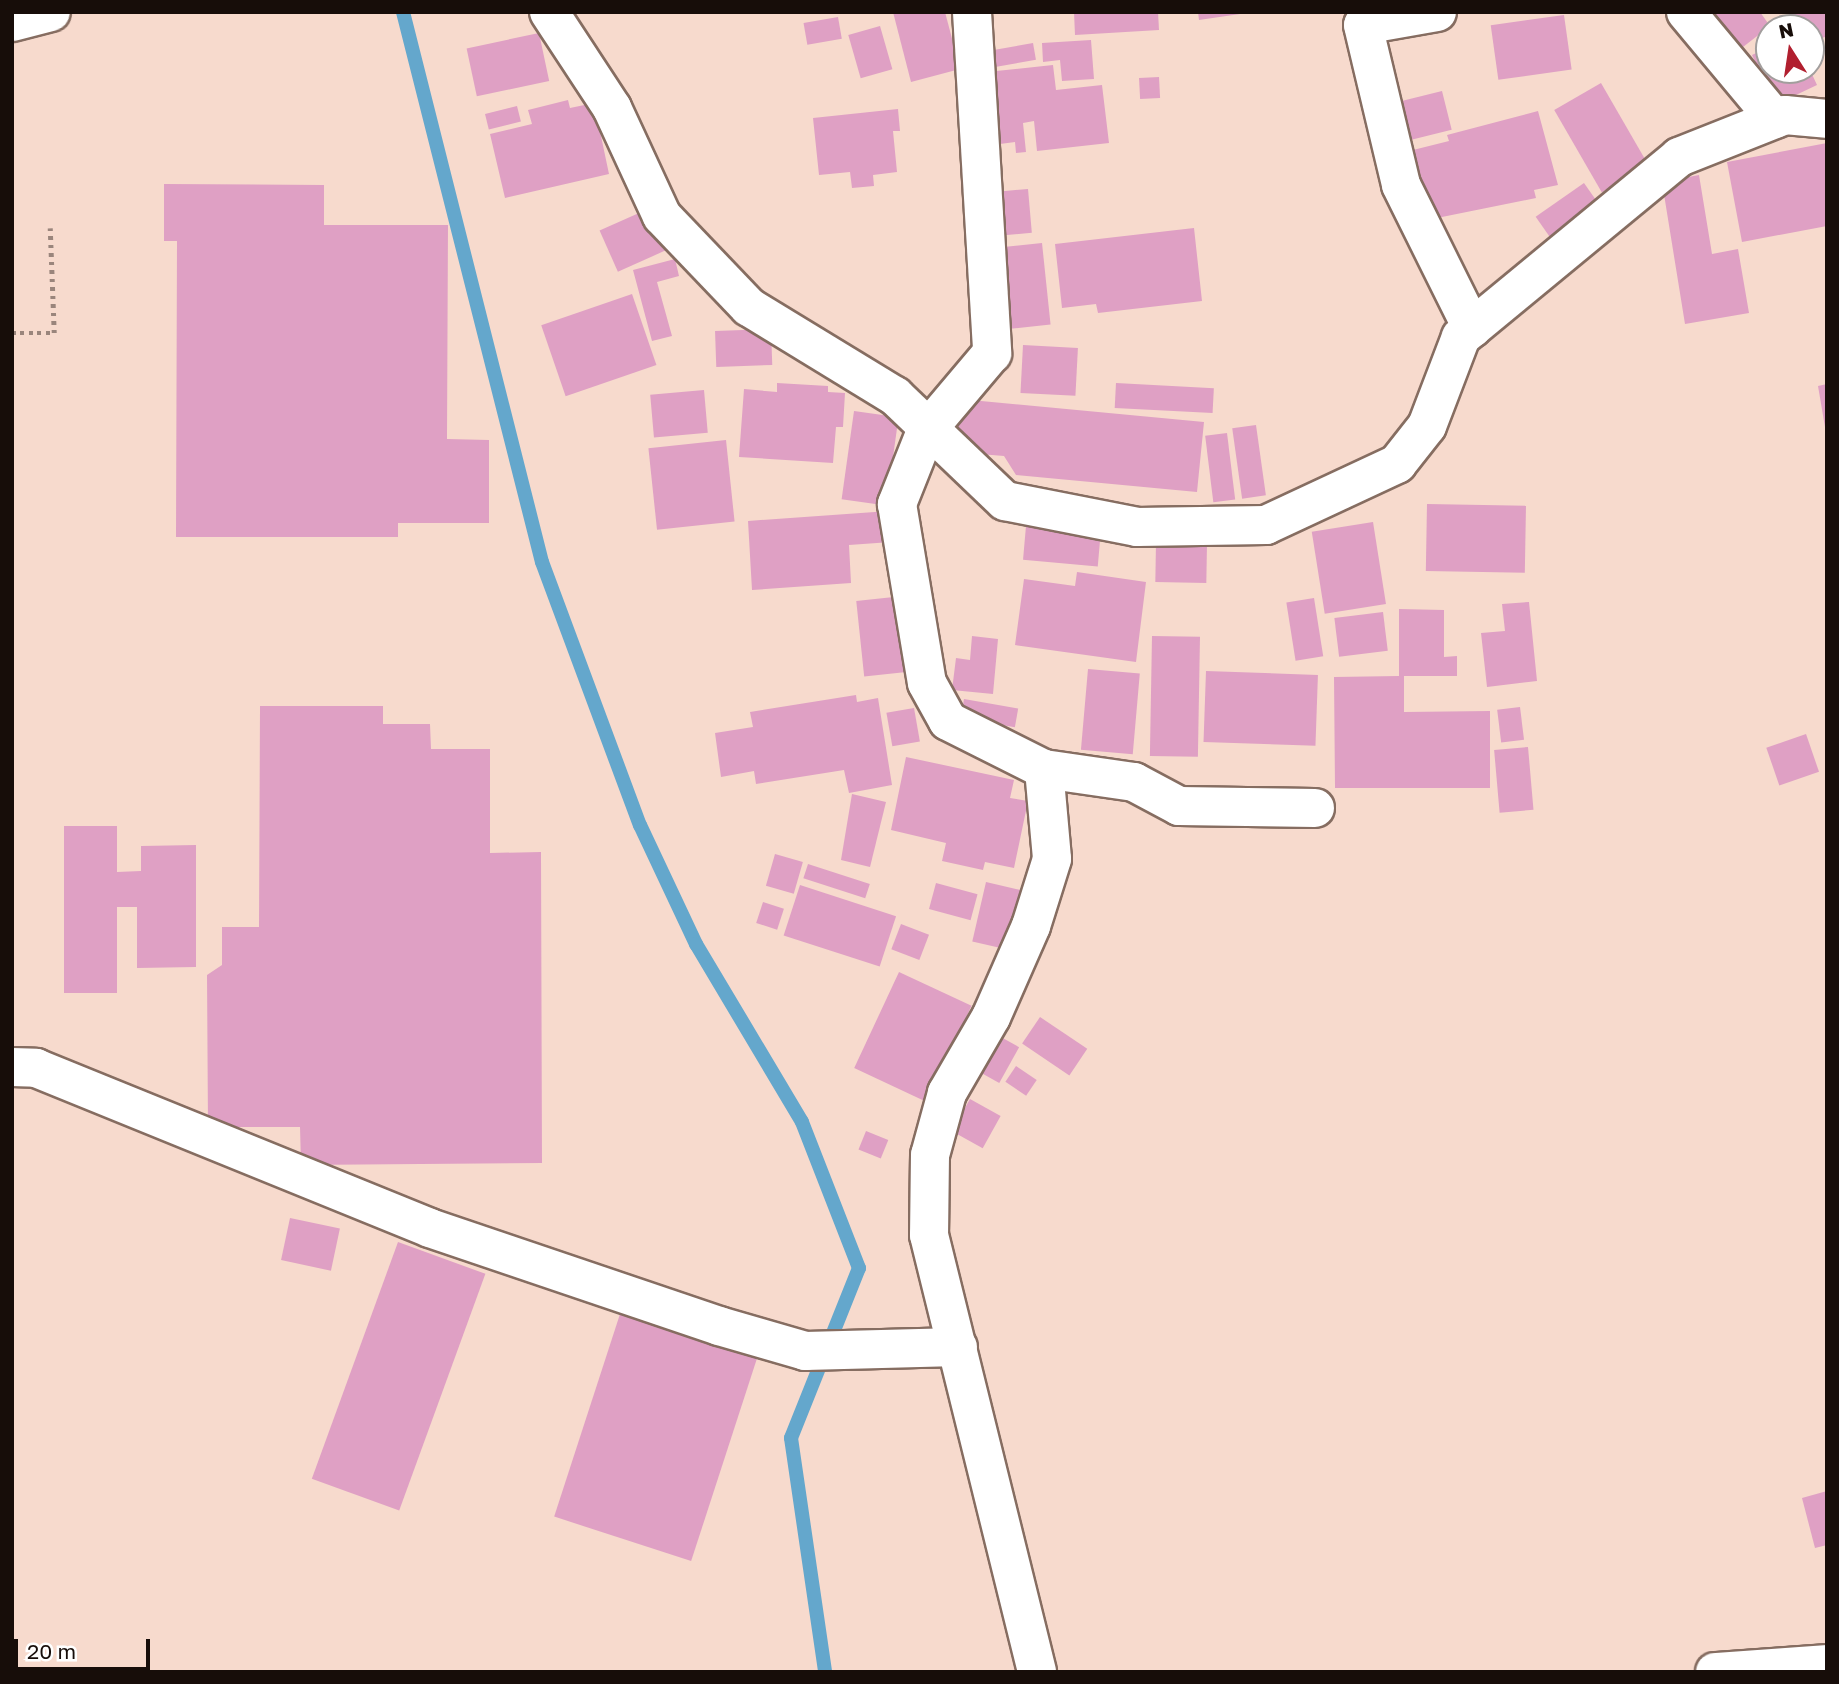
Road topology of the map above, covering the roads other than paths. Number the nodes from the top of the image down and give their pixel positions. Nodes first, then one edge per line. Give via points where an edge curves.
1 (51, 12) edge
2 (550, 12) edge
3 (972, 12) edge
4 (1437, 12) edge
5 (1686, 12) edge
6 (12, 22) edge
7 (1774, 119) junction
8 (1827, 119) edge
9 (1472, 328) junction
10 (926, 430) junction
11 (1044, 769) junction
12 (1315, 808) dead end
13 (12, 1067) edge
14 (958, 1346) junction
15 (1827, 1664) edge
16 (1037, 1672) edge
17 (1714, 1672) edge

1 - 6 street
2 - 10 street via 611,108 662,216 749,307 895,396
3 - 10 street via 992,353
4 - 9 street via 1363,25 1401,185
5 - 7 street
7 - 8 street via 1785,115
7 - 9 street via 1679,157
9 - 10 street via 1461,337 1427,426 1397,464 1266,525 1137,527 1005,501
10 - 11 street via 897,504 927,683 948,721
11 - 12 street via 1134,782 1179,806
11 - 14 street via 1052,859 1031,926 991,1017 947,1093 930,1155 929,1235
13 - 14 street via 36,1069 430,1228 719,1326 821,1351
14 - 16 street
15 - 17 street

